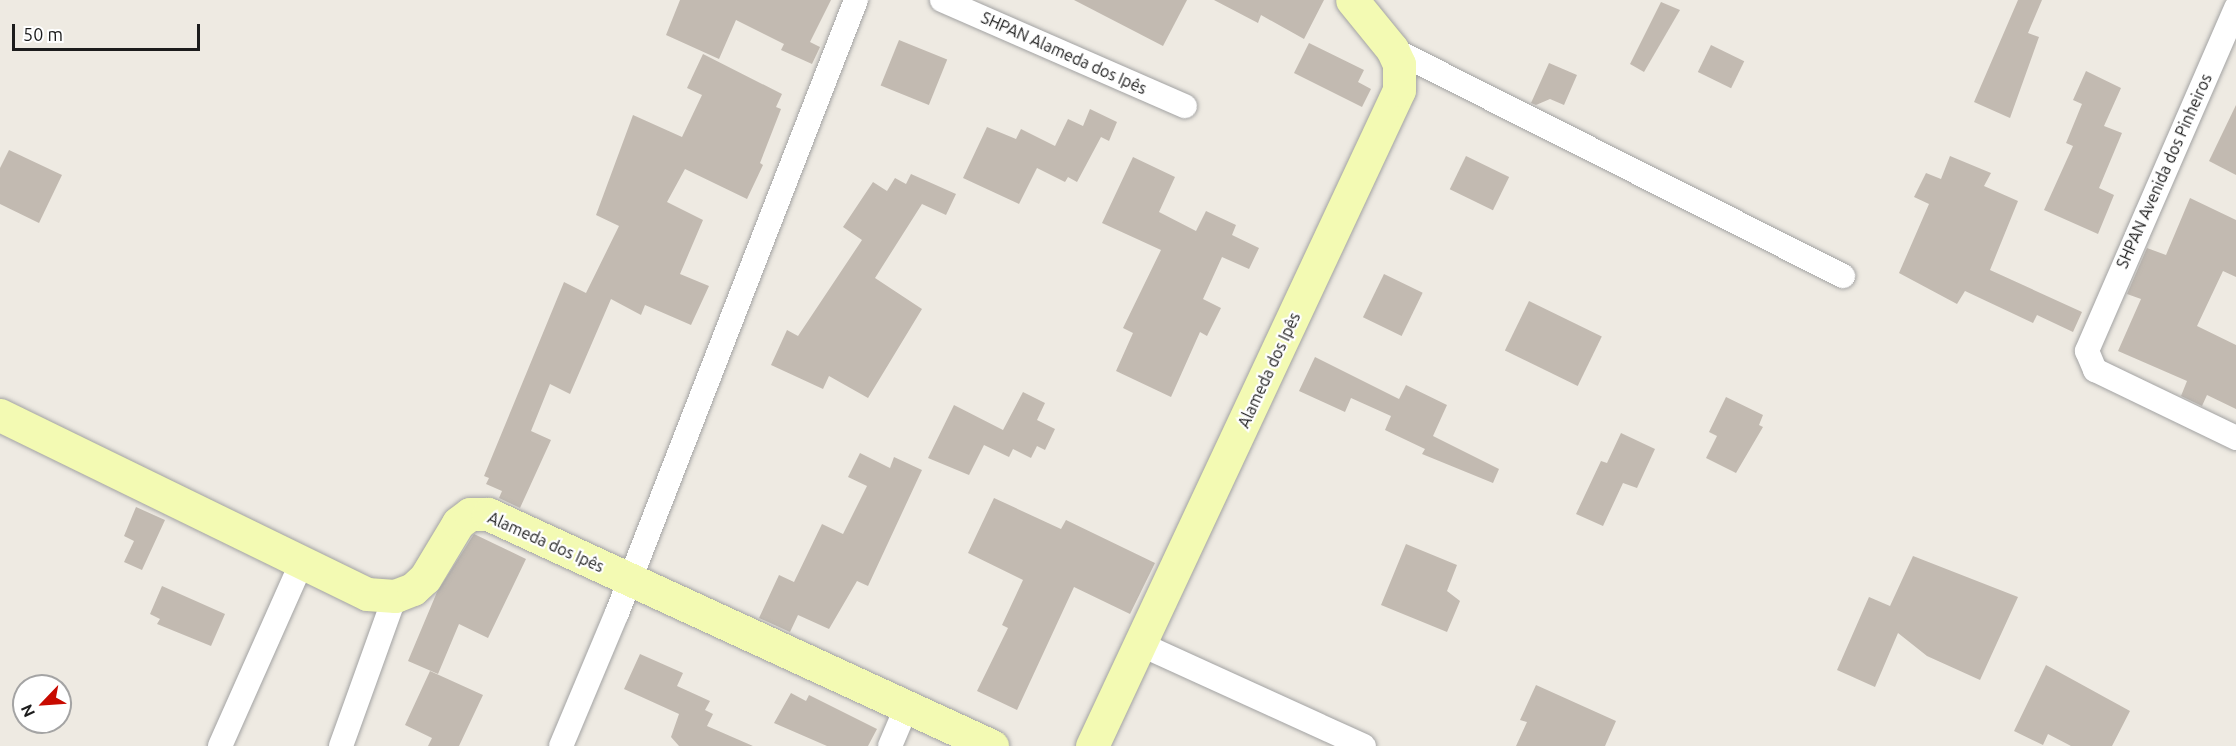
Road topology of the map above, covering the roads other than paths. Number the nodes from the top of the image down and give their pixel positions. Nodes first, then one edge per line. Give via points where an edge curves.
1 (856, 0) edge
2 (942, 0) edge
3 (1352, 0) edge
4 (2236, 8) edge
5 (1392, 49) junction
6 (1185, 106) dead end
7 (1843, 276) dead end
8 (0, 415) edge
9 (2236, 438) edge
10 (302, 562) junction
11 (630, 579) junction
12 (395, 596) junction
13 (1140, 644) junction
14 (907, 706) junction
15 (220, 746) edge
16 (341, 746) edge
17 (561, 746) edge
18 (890, 746) edge
19 (992, 746) edge
20 (1092, 746) edge
21 (1364, 746) edge

1 - 11 street
2 - 6 street, SHPAN Alameda dos Ipês
3 - 5 street, Alameda dos Ipês
4 - 9 street, SHPAN Avenida dos Pinheiros via 2086,355 2095,370
5 - 7 street
5 - 13 street, Alameda dos Ipês via 1401,79 1390,112
8 - 10 street
10 - 12 street via 367,594
10 - 15 street
11 - 12 street, Alameda dos Ipês via 479,512 458,523 420,584
11 - 14 street, Alameda dos Ipês
11 - 17 street
12 - 16 street
13 - 20 street, Alameda dos Ipês
13 - 21 street
14 - 18 street
14 - 19 street, Alameda dos Ipês

